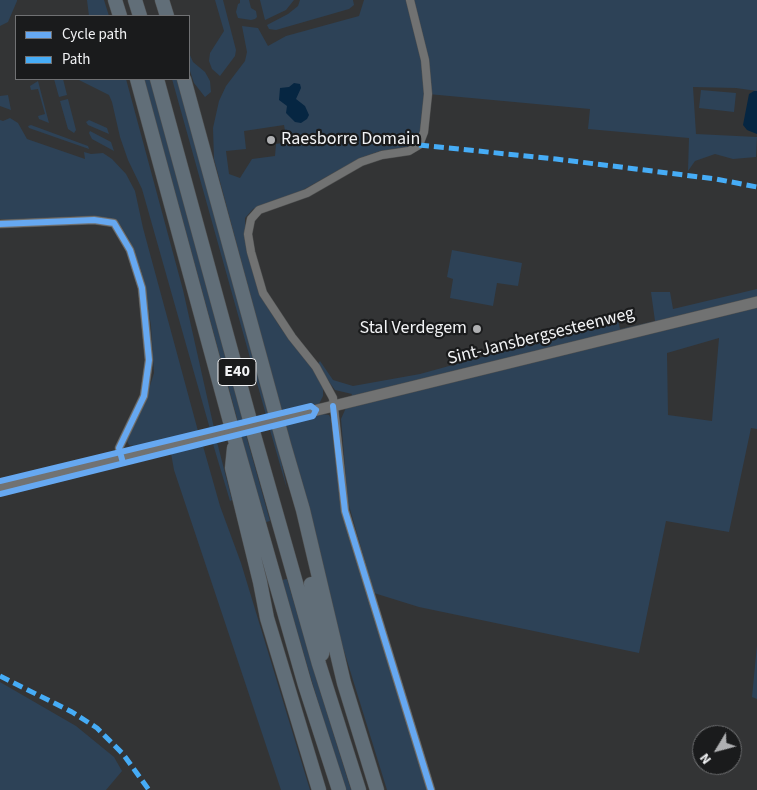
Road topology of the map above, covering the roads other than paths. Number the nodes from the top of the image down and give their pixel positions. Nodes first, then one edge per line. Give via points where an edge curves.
1 (115, 0) edge
2 (136, 0) edge
3 (162, 0) edge
4 (410, 0) edge
5 (120, 15) edge
6 (140, 15) edge
7 (167, 15) edge
8 (137, 80) edge
9 (157, 80) edge
10 (184, 80) edge
11 (0, 224) edge
12 (757, 302) edge
13 (333, 406) junction
14 (235, 440) junction
15 (284, 445) junction
16 (120, 452) dead end
17 (0, 488) edge
18 (319, 664) junction
19 (319, 790) edge
20 (339, 790) edge
21 (359, 790) edge
22 (377, 790) edge
23 (432, 790) edge

1 - 5 highway
2 - 6 highway
3 - 7 highway
4 - 13 street via 425,60 428,94 424,132 419,145 409,151 361,162 307,193 259,210 251,219 248,234 263,293 316,367 333,398
8 - 14 highway, E40
9 - 18 highway, E40
10 - 15 highway
11 - 16 street via 94,220 114,223 130,250 142,288 149,360 144,396
12 - 13 main road, Sint-Jansbergsesteenweg
13 - 17 main road, Sint-Jansbergsesteenweg, bridge
13 - 23 street via 345,511
14 - 19 highway via 232,468 267,618
14 - 20 highway, E40
15 - 18 highway via 323,646
15 - 22 highway via 303,510 344,683
18 - 21 highway, E40

